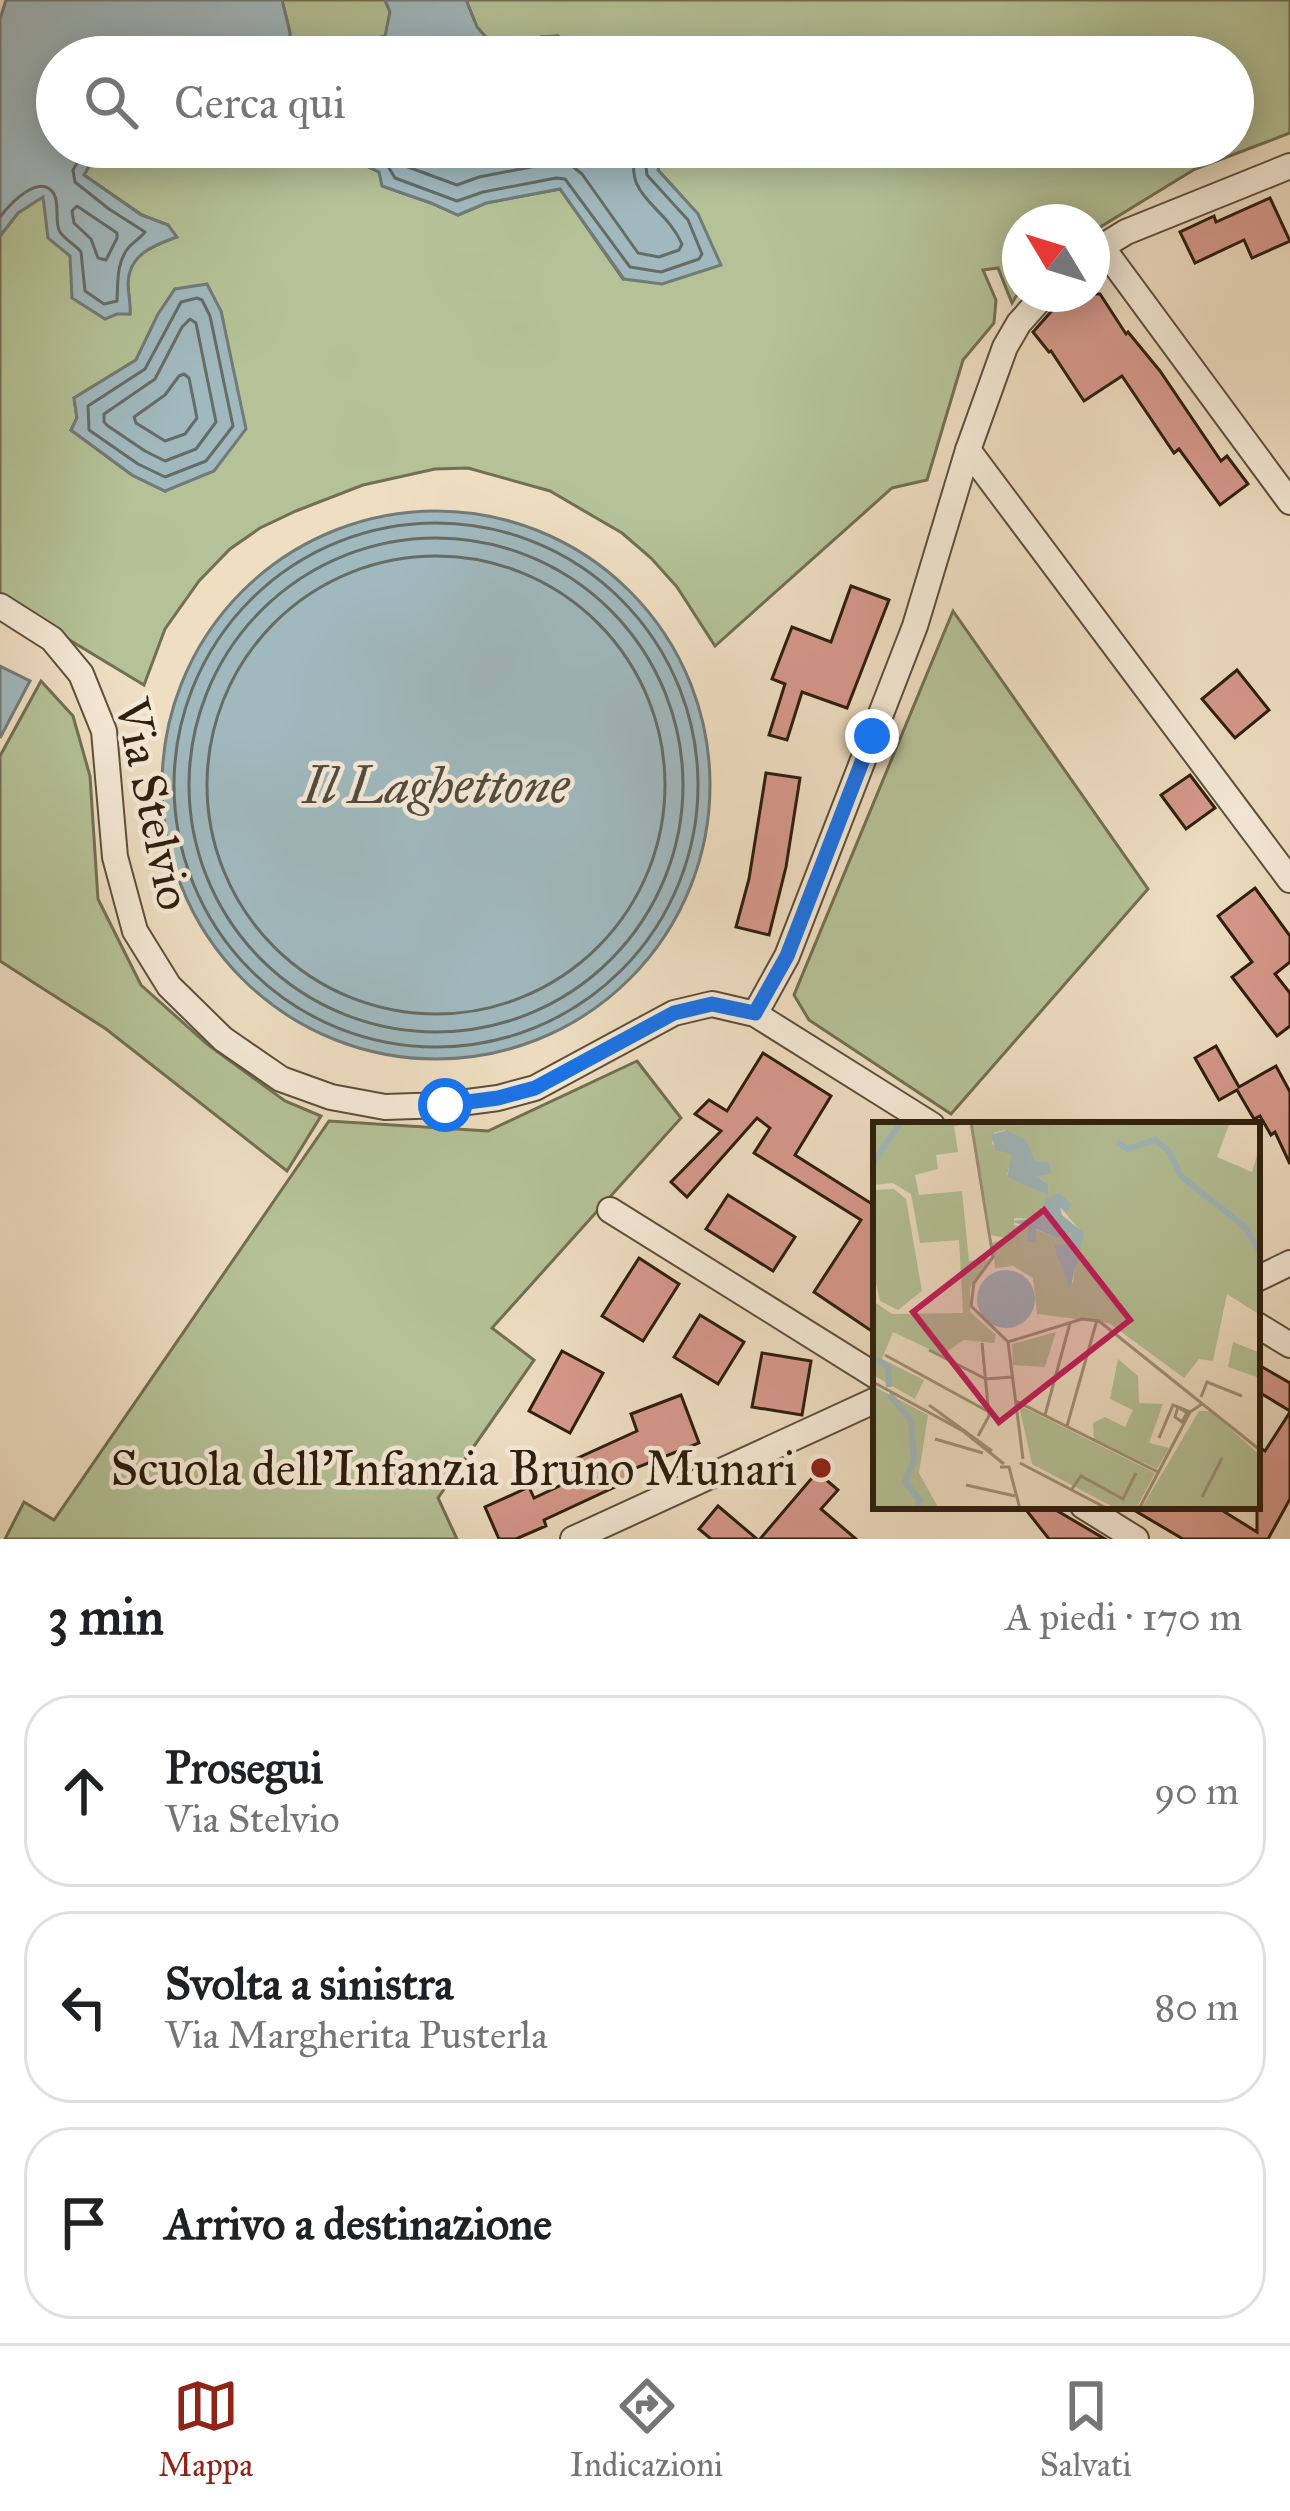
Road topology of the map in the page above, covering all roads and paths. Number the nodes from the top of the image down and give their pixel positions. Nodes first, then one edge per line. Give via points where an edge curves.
1 (1290, 166) edge
2 (1110, 242) edge
3 (1110, 267) edge
4 (1028, 312) edge
5 (968, 450) junction
6 (1290, 502) edge
7 (0, 607) edge
8 (1290, 880) edge
9 (755, 1013) junction
10 (927, 1122) edge
11 (610, 1210) dead end
12 (1290, 1263) edge
13 (1260, 1278) edge
14 (1260, 1327) edge
15 (1290, 1345) edge
16 (873, 1374) edge
17 (873, 1401) edge
18 (1089, 1509) edge
19 (573, 1539) edge
20 (1136, 1539) edge

1 - 2 street
3 - 6 street
4 - 5 street via 1005,346
5 - 8 street
5 - 9 street via 916,626 787,956
7 - 9 street, Via Stelvio via 52,639 89,693 104,731 115,856 135,931 169,986 223,1039 281,1078 385,1107 498,1098 535,1088 674,1013 712,1004
9 - 10 street, Via Stelvio
11 - 16 street
12 - 13 street
14 - 15 street
17 - 19 street
18 - 20 street

